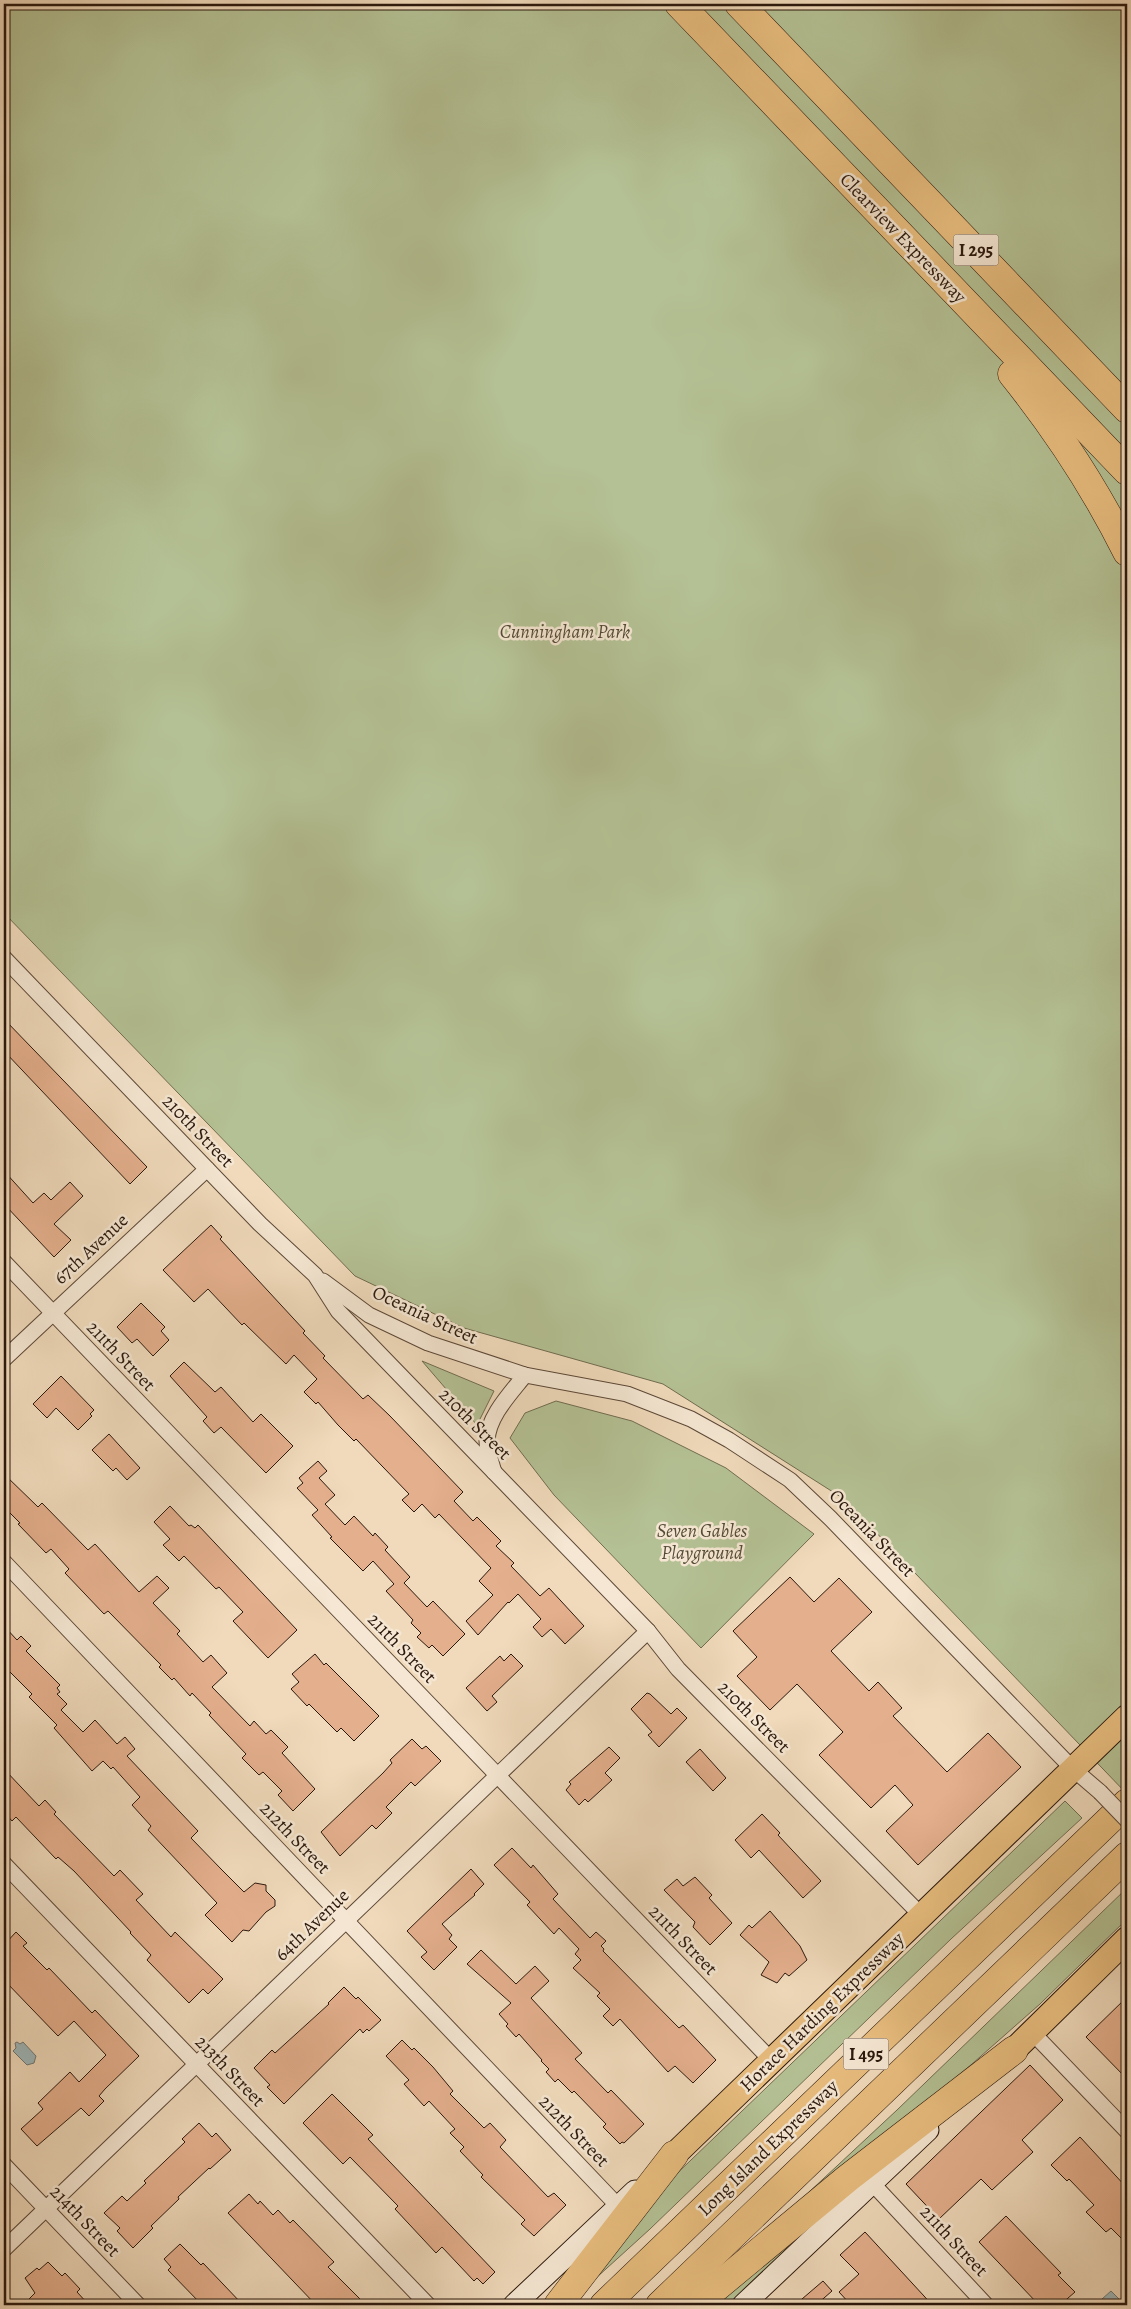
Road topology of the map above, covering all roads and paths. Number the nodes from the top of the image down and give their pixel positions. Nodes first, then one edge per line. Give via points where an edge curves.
1 (662, 4) edge
2 (679, 4) edge
3 (739, 4) edge
4 (760, 4) edge
5 (760, 89) junction
6 (832, 100) junction
7 (907, 242) junction
8 (1125, 406) edge
9 (1127, 471) edge
10 (1127, 552) edge
11 (4, 958) edge
12 (207, 1169) junction
13 (4, 1262) edge
14 (315, 1275) junction
15 (52, 1313) junction
16 (4, 1359) edge
17 (525, 1375) junction
18 (494, 1472) junction
19 (4, 1562) edge
20 (648, 1631) junction
21 (1127, 1717) edge
22 (1072, 1768) junction
23 (497, 1776) junction
24 (1127, 1803) edge
25 (1127, 1820) edge
26 (1127, 1856) edge
27 (4, 1864) edge
28 (922, 1916) junction
29 (346, 1920) junction
30 (1127, 1939) edge
31 (1023, 2040) junction
32 (772, 2061) junction
33 (197, 2064) junction
34 (1127, 2131) edge
35 (674, 2155) junction
36 (4, 2165) edge
37 (872, 2183) junction
38 (618, 2206) junction
39 (46, 2209) junction
40 (4, 2249) edge
41 (138, 2305) edge
42 (428, 2305) edge
43 (514, 2305) edge
44 (558, 2305) edge
45 (604, 2305) edge
46 (660, 2305) edge
47 (695, 2305) edge
48 (743, 2305) edge
49 (986, 2305) edge

1 - 5 highway
2 - 5 highway, Clearview Expressway / I 295
3 - 6 highway, I 295
4 - 6 highway
5 - 7 highway, Clearview Expressway / I 295
6 - 8 highway, I 295
7 - 9 highway, Clearview Expressway / I 295
7 - 10 highway via 1056,431 1085,474
11 - 12 street, 210th Street
12 - 14 street, 210th Street
12 - 15 street, 67th Avenue
13 - 15 street, 211th Street
14 - 17 street, Oceania Street via 377,1319 428,1343
14 - 18 street, 210th Street via 338,1311
15 - 16 street, 67th Avenue
15 - 23 street, 211th Street
17 - 18 street via 498,1410 487,1438
17 - 22 street, Oceania Street via 627,1394 666,1407 729,1440 790,1480
18 - 20 street, 210th Street
19 - 29 street, 212th Street
20 - 23 street, 64th Avenue
20 - 28 street, 210th Street via 678,1669
21 - 22 main road, Horace Harding Expressway
22 - 25 street, Oceania Street, bridge
22 - 28 main road, Horace Harding Expressway
23 - 29 street, 64th Avenue
23 - 32 street, 211th Street
24 - 45 highway, Long Island Expressway / I 495
26 - 46 highway, Long Island Expressway / I 495
27 - 33 street, 213th Street
28 - 32 main road, Horace Harding Expressway
29 - 33 street, 64th Avenue
29 - 38 street, 212th Street
30 - 31 main road
31 - 34 street
31 - 37 main road
31 - 47 highway via 848,2178
32 - 35 main road, Horace Harding Expressway
33 - 39 street, 64th Avenue
33 - 42 street, 213th Street
35 - 38 main road, Horace Harding Expressway
35 - 44 highway
36 - 39 street, 214th Street
37 - 48 main road
37 - 49 street, 211th Street
38 - 43 main road, Horace Harding Expressway
39 - 40 street, 64th Avenue
39 - 41 street, 214th Street

